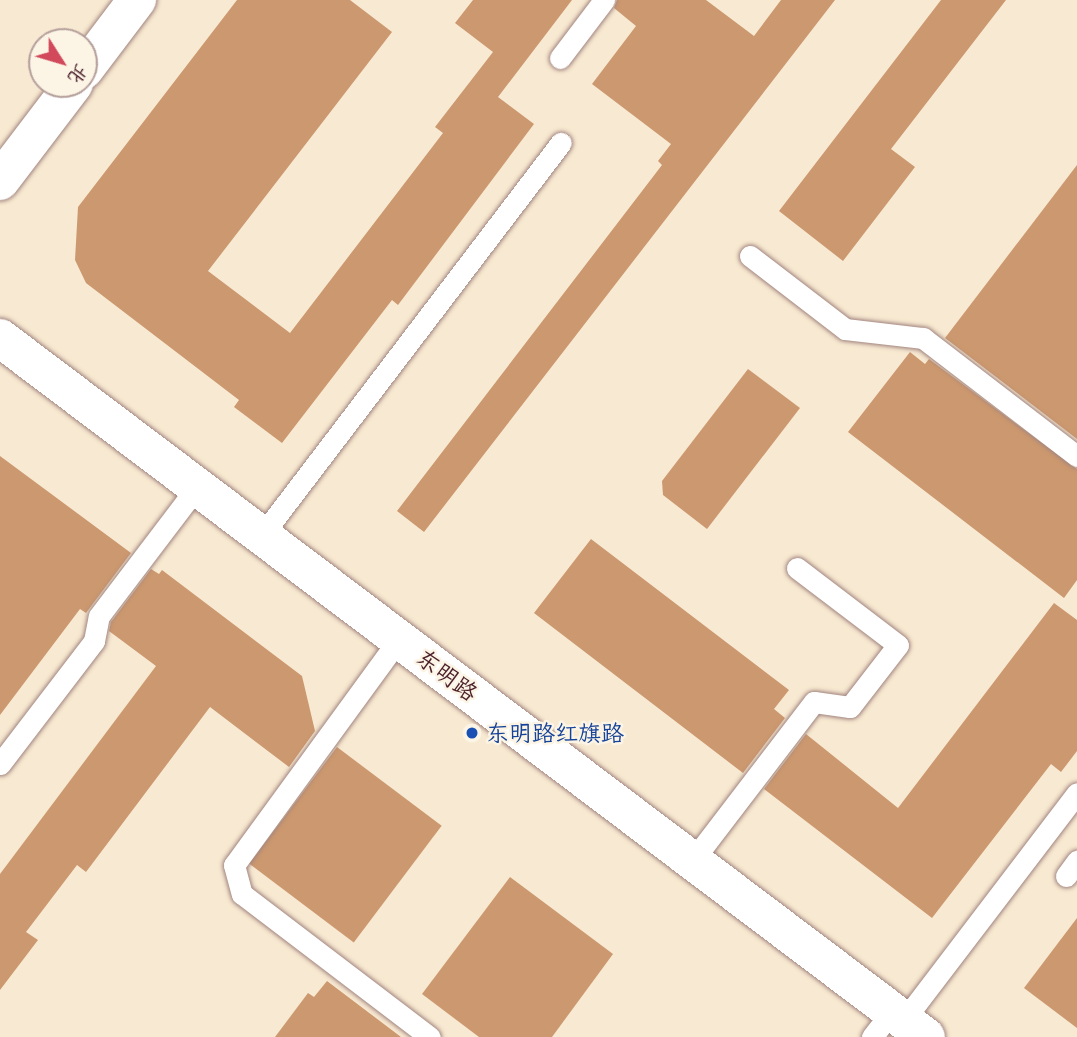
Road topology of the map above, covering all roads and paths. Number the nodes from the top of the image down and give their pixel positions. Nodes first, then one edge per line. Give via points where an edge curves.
1 (137, 0) edge
2 (604, 0) edge
3 (98, 52) edge
4 (560, 58) dead end
5 (63, 98) edge
6 (561, 144) dead end
7 (0, 181) edge
8 (750, 256) dead end
9 (0, 338) edge
10 (1077, 456) edge
11 (197, 487) junction
12 (262, 535) junction
13 (797, 568) dead end
14 (399, 639) junction
15 (0, 764) edge
16 (1077, 793) edge
17 (693, 860) junction
18 (899, 1026) edge
19 (430, 1037) edge

1 - 3 street
2 - 4 lane
5 - 7 street
6 - 12 lane
8 - 10 lane via 845,329 923,338
9 - 11 street, 东明路
11 - 12 street, 东明路
11 - 15 lane via 99,616 94,641
12 - 14 street, 东明路
13 - 17 lane via 898,645 850,707 814,702
14 - 17 street, 东明路
14 - 19 lane via 234,865 242,894
16 - 18 lane
17 - 18 street, 东明路

